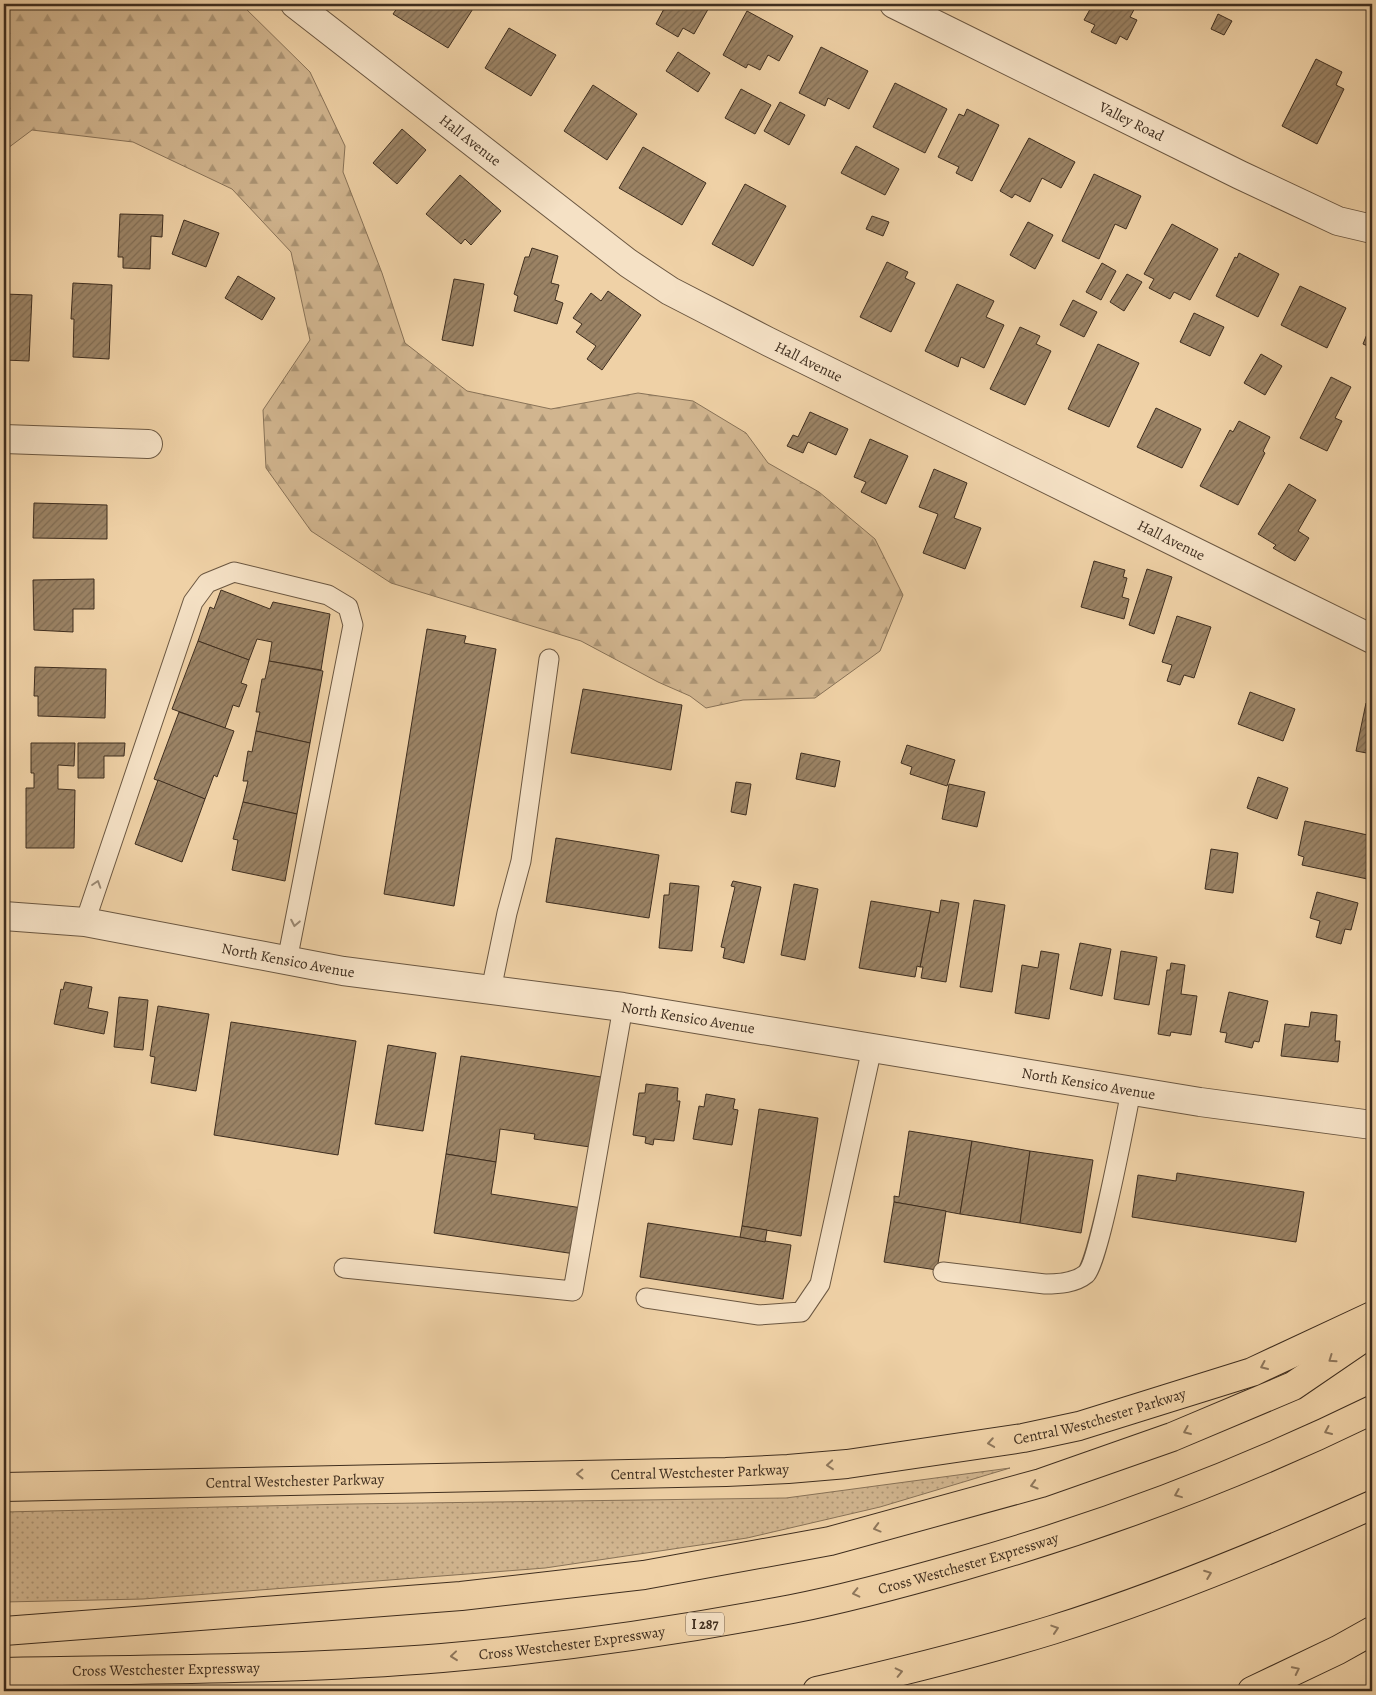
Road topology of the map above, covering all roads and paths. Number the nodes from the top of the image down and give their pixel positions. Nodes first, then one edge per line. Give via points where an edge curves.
1 (295, 4) edge
2 (894, 4) edge
3 (1372, 229) edge
4 (4, 439) edge
5 (148, 444) dead end
6 (1372, 639) edge
7 (550, 659) dead end
8 (4, 916) edge
9 (85, 922) junction
10 (287, 961) junction
11 (491, 990) junction
12 (623, 1007) junction
13 (872, 1048) junction
14 (1131, 1091) junction
15 (1372, 1125) edge
16 (344, 1268) dead end
17 (943, 1272) dead end
18 (646, 1298) dead end
19 (1372, 1316) edge
20 (1372, 1332) edge
21 (1372, 1410) edge
22 (4, 1487) edge
23 (1372, 1505) edge
24 (4, 1631) edge
25 (1372, 1631) edge
26 (4, 1672) edge
27 (817, 1691) edge
28 (1252, 1691) edge

1 - 6 street, Hall Avenue via 620,257 670,291
2 - 3 street, Valley Road via 1240,176 1338,221
4 - 5 street
7 - 11 lane via 521,861
8 - 9 street, North Kensico Avenue
9 - 10 street, North Kensico Avenue
9 -> 10 lane via 193,602 207,583 234,572 328,594 348,607 353,625
10 - 11 street, North Kensico Avenue
11 - 12 street, North Kensico Avenue
12 - 13 street, North Kensico Avenue
12 - 16 lane via 573,1291
13 - 14 street, North Kensico Avenue
13 - 18 lane via 820,1284 802,1312 759,1315
14 - 15 street, North Kensico Avenue
14 - 17 lane via 1098,1245 1087,1273 1076,1280 1045,1284
19 -> 22 main road, Central Westchester Parkway via 1252,1372 1079,1426 1023,1438 847,1464 726,1472
20 -> 24 main road via 1293,1386 1172,1437 1041,1483 830,1541 644,1575 461,1596
21 -> 26 main road, Cross Westchester Expressway / I 287 via 1248,1466 1128,1513 997,1556 795,1608 559,1646 440,1658 318,1665
27 -> 23 main road via 933,1664 1052,1630 1167,1591 1281,1546
28 -> 25 main road

